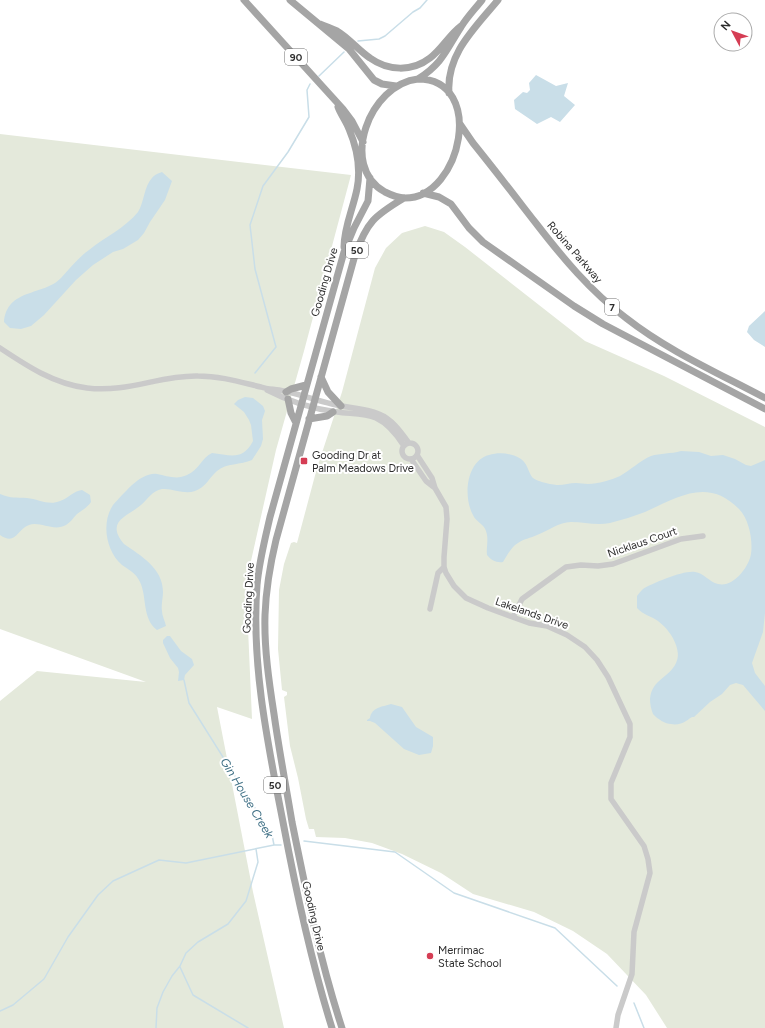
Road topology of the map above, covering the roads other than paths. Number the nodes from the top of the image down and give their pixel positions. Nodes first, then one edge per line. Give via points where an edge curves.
1 (244, 0) edge
2 (290, 0) edge
3 (482, 0) edge
4 (498, 0) edge
5 (320, 24) junction
6 (462, 26) junction
7 (418, 79) junction
8 (396, 86) junction
9 (450, 93) junction
10 (336, 101) junction
11 (460, 124) junction
12 (363, 142) junction
13 (370, 178) junction
14 (423, 193) junction
15 (404, 198) junction
16 (344, 252) junction
17 (0, 348) edge
18 (321, 377) junction
19 (306, 385) junction
20 (287, 396) junction
21 (765, 398) edge
22 (302, 400) junction
23 (313, 403) junction
24 (341, 406) junction
25 (765, 409) edge
26 (333, 412) junction
27 (309, 419) junction
28 (296, 423) junction
29 (409, 443) junction
30 (404, 446) junction
31 (417, 455) junction
32 (412, 459) junction
33 (435, 488) junction
34 (703, 536) dead end
35 (444, 567) junction
36 (430, 609) dead end
37 (513, 617) junction
38 (332, 1028) edge
39 (342, 1028) edge
40 (616, 1028) edge

1 - 10 main road, 90
2 - 5 main road
3 - 6 main road
4 - 9 main road via 456,54 449,73
5 - 6 main road via 336,31 375,62 398,68 409,68 426,61
5 - 8 main road via 349,49 374,80
6 - 7 main road via 441,61
7 - 8 main road via 408,80
7 - 9 main road via 435,81
8 - 12 main road via 374,109
9 - 11 main road via 457,107
10 - 12 main road, 90 via 352,121
10 - 16 main road via 351,134 358,163 357,188 344,234
11 - 14 main road via 457,148 449,167 434,186
11 - 21 main road, Robina Parkway / 7 via 566,260 610,306 663,344
12 - 13 main road, 90 via 364,163
13 - 15 main road, 90 via 383,191
13 - 16 main road, Gooding Drive / 50 via 368,201
14 - 15 main road
14 - 25 main road, 7 via 447,201 483,242 589,316
15 - 18 main road, Gooding Drive / 50 via 378,215 369,224 361,239
16 - 19 main road, Gooding Drive / 50
17 - 20 street via 48,377 86,388 121,389 179,377 198,376 232,380
18 - 23 main road, Gooding Drive / 50
18 - 24 main road via 328,392
19 - 20 main road via 291,389
19 - 22 main road, Gooding Drive / 50
20 - 22 street
20 - 28 main road
22 - 23 street
22 - 28 main road, Gooding Drive / 50
23 - 24 street
23 - 26 street
23 - 27 main road, Gooding Drive / 50
24 - 29 street via 380,414 392,422
26 - 27 main road via 327,416
26 - 30 street via 376,418 396,433
27 - 39 main road, Gooding Drive / 50 via 271,560 265,636 282,769 297,847 319,946
28 - 38 main road, Gooding Drive / 50 via 262,551 256,601 256,645 265,724 287,847 314,964
29 - 30 street
29 - 31 street via 418,448
30 - 32 street via 404,455
31 - 32 street
31 - 33 street via 432,478
32 - 33 street via 426,481
33 - 35 street, Lakelands Drive via 446,507
34 - 37 street, Nicklaus Court via 681,539 614,564 566,567 522,599
35 - 36 street via 438,573
35 - 37 street, Lakelands Drive via 454,586 466,598
37 - 40 street, Lakelands Drive via 554,629 585,647 608,677 630,724 630,737 611,783 611,799 644,846 650,872 634,932 632,974

